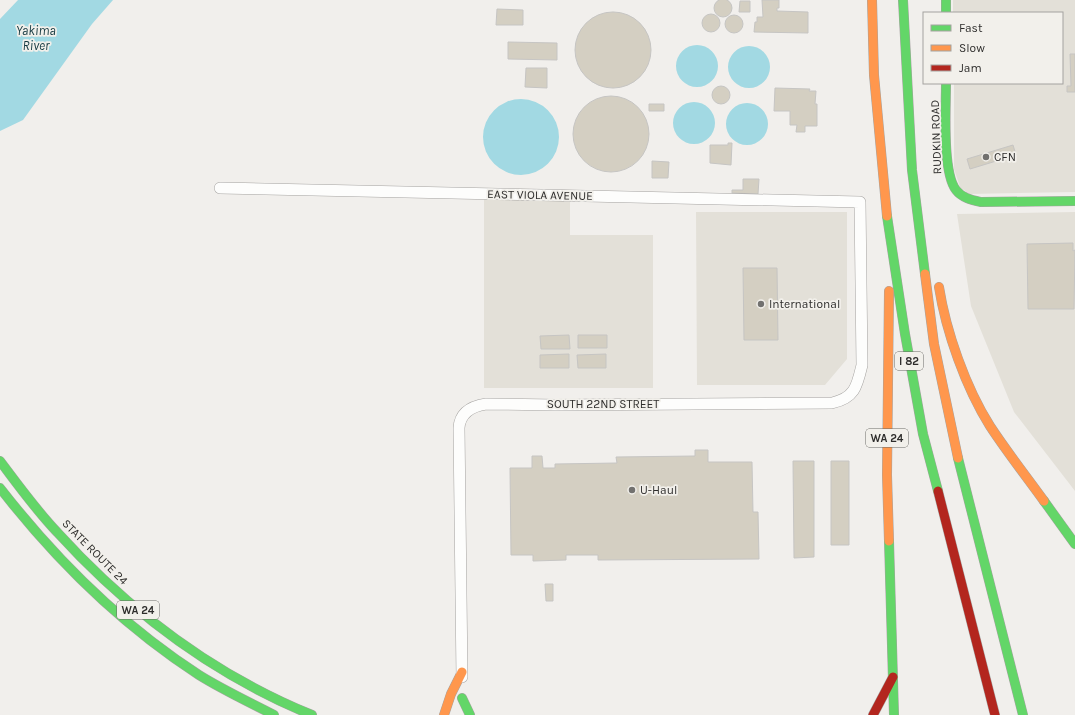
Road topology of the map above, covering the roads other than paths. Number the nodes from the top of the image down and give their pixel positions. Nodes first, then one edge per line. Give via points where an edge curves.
1 (872, 0) edge
2 (903, 0) edge
3 (908, 0) edge
4 (946, 0) edge
5 (946, 12) edge
6 (946, 84) edge
7 (919, 125) dead end
8 (220, 188) dead end
9 (885, 200) junction
10 (1075, 201) edge
11 (860, 202) joint
12 (938, 280) dead end
13 (0, 461) edge
14 (0, 488) edge
15 (1075, 544) edge
16 (462, 672) junction
17 (894, 676) junction
18 (462, 698) junction
19 (274, 715) edge
20 (312, 715) edge
21 (444, 715) edge
22 (462, 715) edge
23 (470, 715) edge
24 (873, 715) edge
25 (894, 715) edge
26 (995, 715) edge
27 (1023, 715) edge

1 - 9 main road, I 82 via 874,76
2 - 27 main road, I 82 via 912,170 934,344 953,437
3 - 7 main road
4 - 5 main road
6 - 10 main road, RUDKIN ROAD via 947,159 954,189 963,197 981,202
8 - 11 street, EAST VIOLA AVENUE
9 - 17 main road, WA 24 via 889,289 887,475
9 - 26 main road, I 82 via 923,434
11 - 16 street, SOUTH 22ND STREET via 862,365 858,383 852,394 842,401 832,404 486,404 465,412 459,428
12 - 15 main road via 942,311 975,398 990,426
13 - 20 main road, STATE ROUTE 24 / WA 24 via 66,543 128,601 208,661 242,681
14 - 19 main road, WA 24 via 43,542 110,608 190,668
16 - 18 street, SOUTH 22ND STREET
16 - 21 main road
17 - 24 main road
17 - 25 main road
18 - 22 street, SOUTH 22ND STREET
18 - 23 main road

